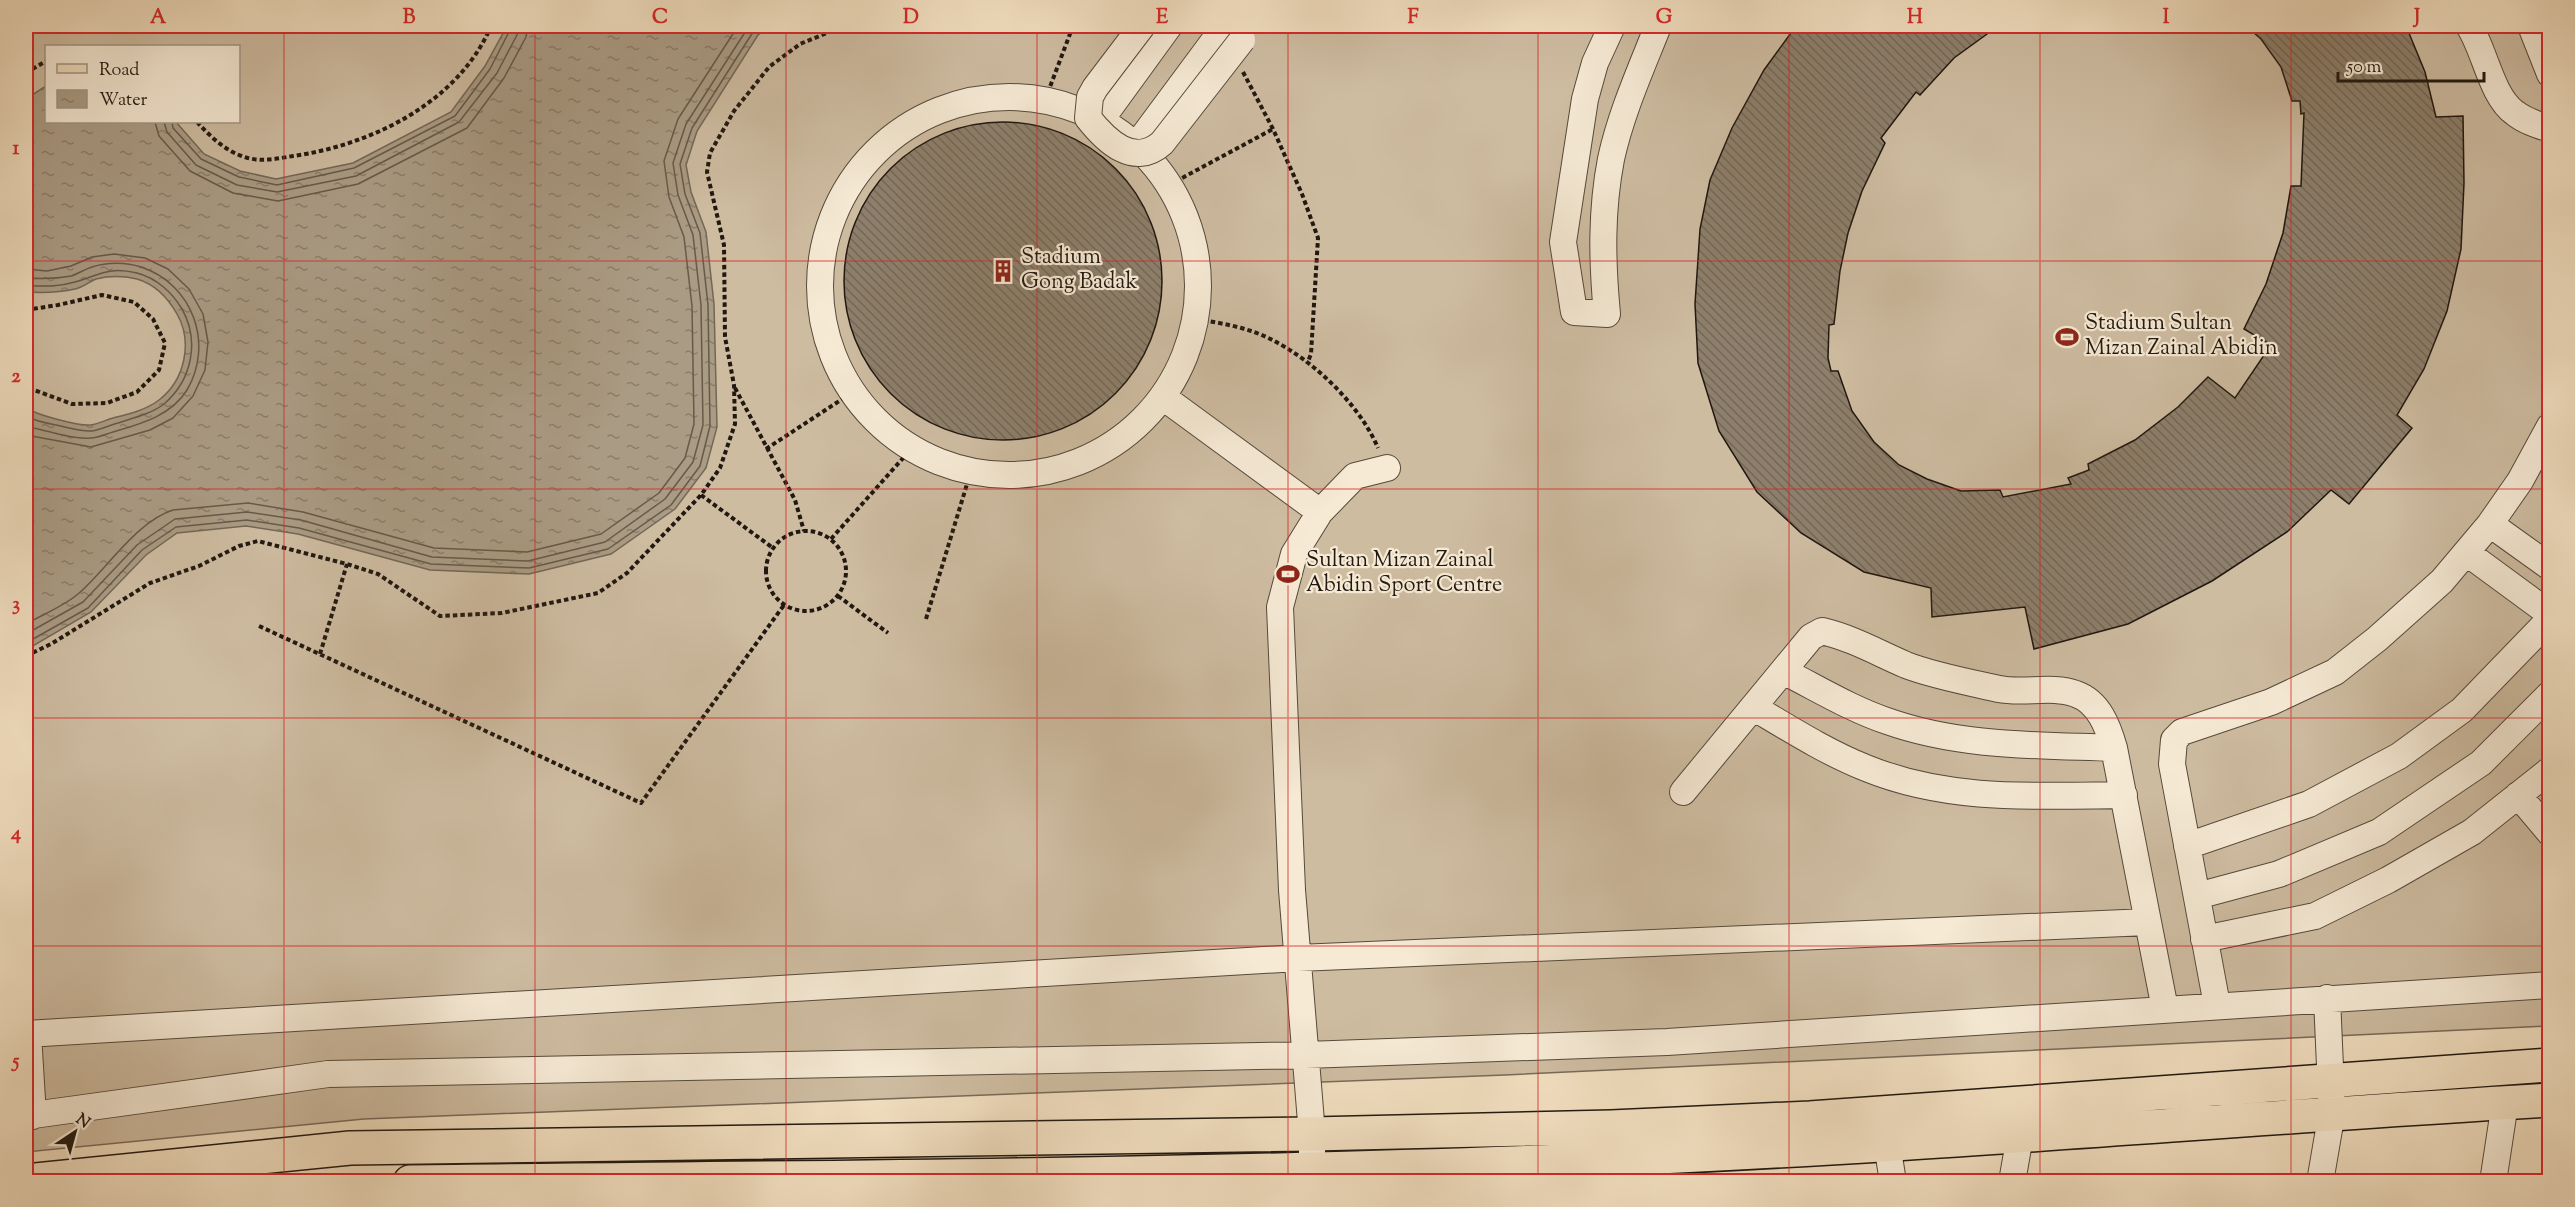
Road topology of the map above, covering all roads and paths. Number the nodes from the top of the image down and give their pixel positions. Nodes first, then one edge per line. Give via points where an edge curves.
1 (491, 26) edge
2 (844, 26) edge
3 (1073, 26) edge
4 (1142, 26) edge
5 (1169, 26) edge
6 (1612, 26) edge
7 (1658, 26) edge
8 (2469, 26) edge
9 (2531, 26) edge
10 (1238, 36) edge
11 (45, 62) edge
12 (26, 73) edge
13 (2550, 74) edge
14 (1045, 100) junction
15 (1100, 121) junction
16 (198, 123) edge
17 (1273, 129) junction
18 (2550, 129) edge
19 (1136, 146) junction
20 (1169, 185) junction
21 (26, 310) edge
22 (1196, 318) junction
23 (1307, 364) junction
24 (734, 385) junction
25 (26, 387) edge
26 (853, 392) junction
27 (1163, 397) junction
28 (2550, 426) edge
29 (912, 448) junction
30 (766, 449) junction
31 (1387, 468) joint
32 (971, 471) junction
33 (701, 495) junction
34 (1320, 512) junction
35 (2490, 524) junction
36 (804, 531) junction
37 (831, 539) junction
38 (773, 548) junction
39 (2467, 553) junction
40 (347, 564) junction
41 (2550, 567) edge
42 (838, 596) junction
43 (784, 605) junction
44 (2550, 614) edge
45 (926, 619) dead end
46 (2550, 619) edge
47 (259, 626) dead end
48 (888, 633) dead end
49 (320, 654) junction
50 (26, 656) edge
51 (1783, 671) junction
52 (2550, 694) edge
53 (1753, 707) junction
54 (2114, 748) junction
55 (2550, 770) edge
56 (1683, 792) dead end
57 (2124, 795) junction
58 (2518, 795) junction
59 (2550, 833) edge
60 (2187, 846) junction
61 (2197, 896) junction
62 (2148, 922) junction
63 (2205, 939) junction
64 (1298, 958) junction
65 (2550, 985) edge
66 (2327, 998) junction
67 (2217, 1005) junction
68 (2164, 1009) junction
69 (27, 1034) edge
70 (1306, 1055) junction
71 (2550, 1065) edge
72 (2332, 1080) junction
73 (2550, 1100) edge
74 (2505, 1103) junction
75 (2332, 1112) junction
76 (29, 1116) edge
77 (1312, 1134) junction
78 (2020, 1136) junction
79 (889, 1141) junction
80 (1887, 1144) junction
81 (1312, 1170) junction
82 (1633, 1170) edge
83 (1090, 1178) edge
84 (892, 1179) edge
85 (26, 1181) edge
86 (410, 1182) edge
87 (1893, 1182) edge
88 (2012, 1182) edge
89 (2320, 1182) edge
90 (2493, 1182) edge

1 - 16 path via 458,77 426,105 375,134 313,153 263,161 240,156 212,138
2 - 24 path via 800,44 769,67 734,111 710,153 707,172 724,245 725,337
3 - 14 path
4 - 10 street, bridge via 1095,88 1088,106 1088,118 1093,125 1128,153 1147,153 1162,143
5 - 15 street
6 - 7 street via 1595,63 1585,99 1563,242 1574,312 1607,314 1603,218 1611,158 1632,89
8 - 18 street via 2499,93 2513,112
9 - 13 street
10 - 17 path
10 - 19 street
11 - 12 path
14 - 15 street
14 - 26 street via 1003,96 940,109 885,141 844,190 828,229 819,292 832,354
15 - 19 street
17 - 20 path
17 - 23 path via 1318,238
19 - 20 street
20 - 22 street via 1189,227 1198,272
21 - 25 path via 102,295 134,302 153,319 165,343 159,370 136,392 107,403 72,404
22 - 23 path via 1252,331 1281,344
22 - 27 street via 1187,352
23 - 31 path via 1336,388 1360,416
24 - 30 path
24 - 33 path via 735,424 729,446 720,468
26 - 29 street via 879,423
26 - 30 path
27 - 32 street via 1122,439 1069,466 1030,474
27 - 34 street
28 - 35 street via 2520,481
29 - 32 street
29 - 37 path
30 - 36 path via 795,500
31 - 34 street via 1355,476
32 - 45 path
33 - 38 path
33 - 40 path via 627,573 598,593 502,613 440,616 378,574
34 - 64 street via 1294,554 1280,607
35 - 39 street
35 - 41 street
36 - 37 path via 818,532
36 - 38 path via 791,534
37 - 42 path via 845,560 847,572
38 - 43 path via 766,565 766,579 771,592
39 - 44 street
39 - 60 street via 2442,581 2335,672 2271,702 2182,732 2174,740 2172,764
40 - 49 path
40 - 50 path via 258,541 239,546 199,566 150,583
42 - 43 path via 817,610 804,612
42 - 48 path
43 - 49 path via 640,803
46 - 60 street via 2462,710 2399,756 2309,804
47 - 49 path
51 - 53 street
51 - 54 street via 1886,721 1941,736 2005,744
51 - 54 street via 1811,637 1822,631 1843,636 1909,666 1990,687 2078,694 2097,708
52 - 61 street via 2481,763 2379,832 2279,874
53 - 56 street
53 - 57 street via 1830,752 1868,769 1928,787 1999,797
54 - 57 street
55 - 58 street
57 - 62 street
58 - 59 street
58 - 63 street via 2472,832 2315,916
60 - 61 street
61 - 63 street
62 - 64 street
62 - 68 street
63 - 67 street
64 - 69 street
64 - 70 street
65 - 66 street
66 - 67 street
66 - 72 street
67 - 68 street
68 - 70 street via 1667,1042
69 - 76 street
70 - 76 street via 328,1074
70 - 77 street
71 - 72 main road
72 - 75 street
72 - 77 main road via 1810,1118
73 - 74 main road
74 - 75 main road
74 - 90 street
75 - 78 main road
75 - 89 street
77 - 79 main road
77 - 81 street
78 - 80 main road
78 - 88 street
79 - 84 street
79 - 85 main road via 350,1148
80 - 82 main road
80 - 87 street
81 - 82 main road
81 - 83 main road
83 - 84 main road
84 - 86 main road

